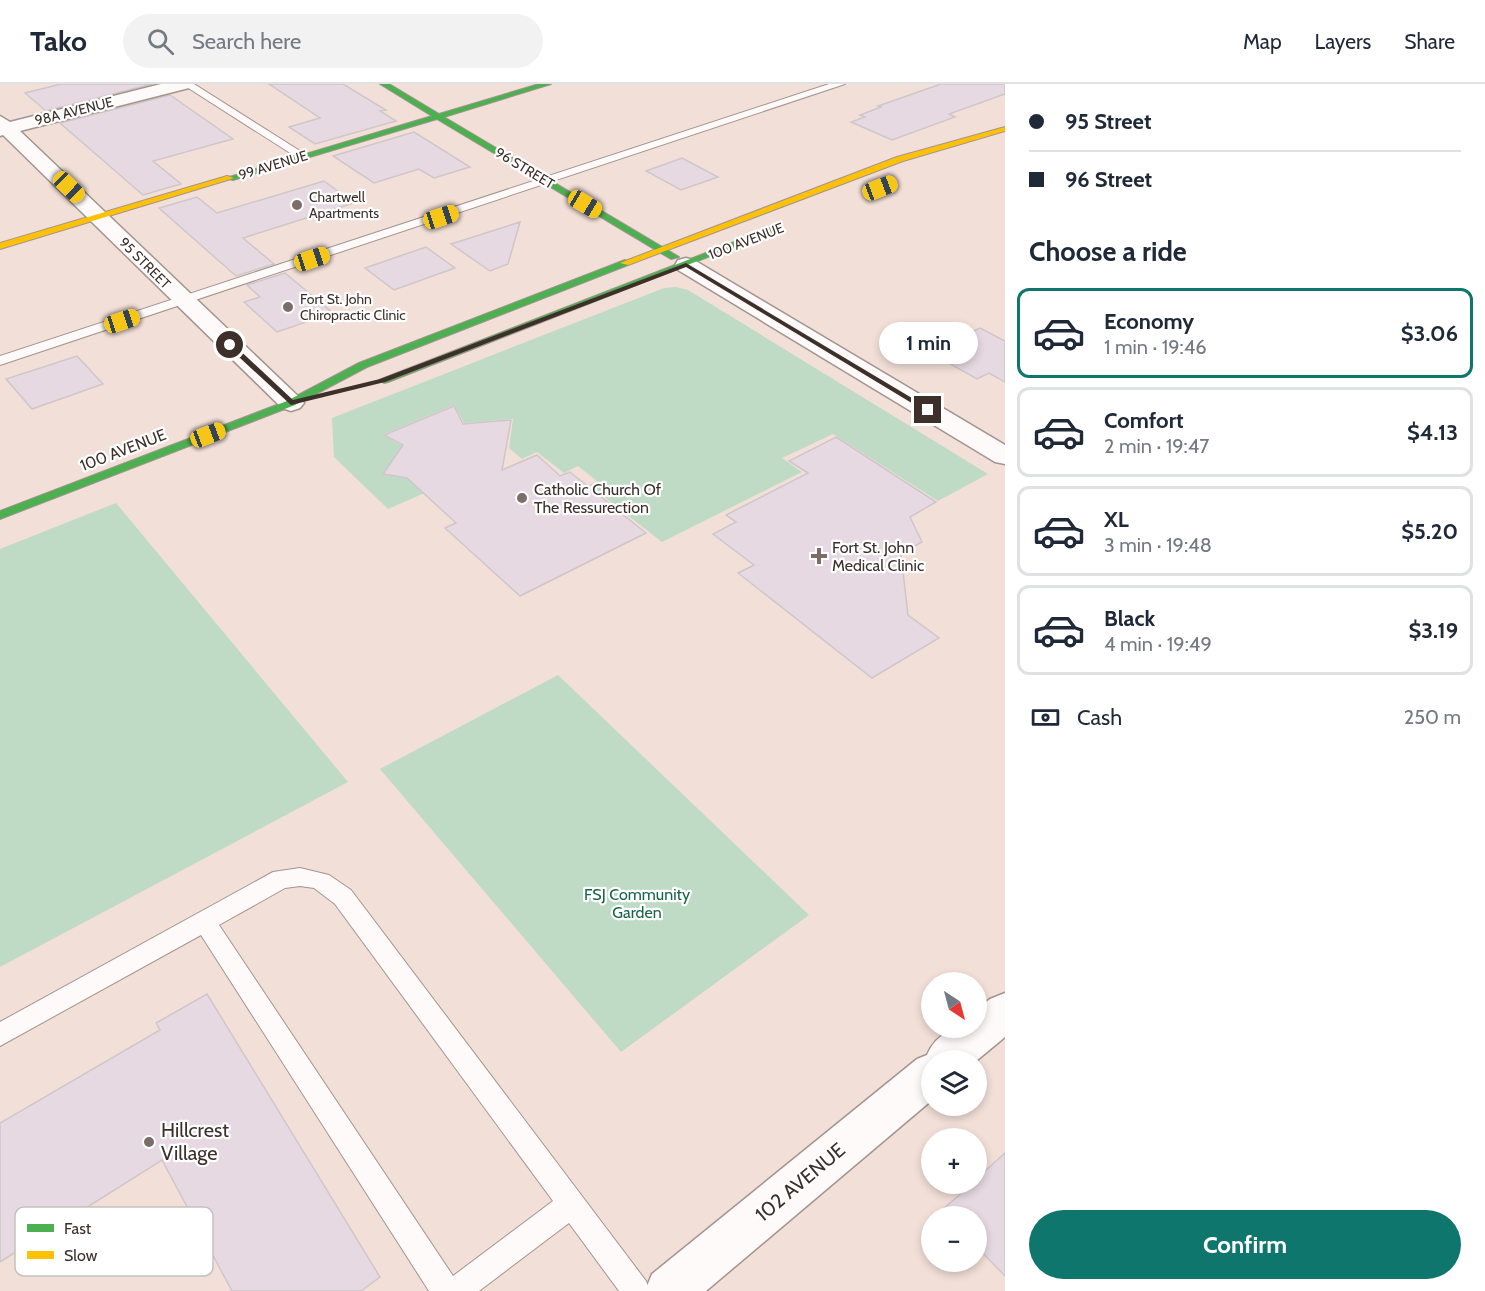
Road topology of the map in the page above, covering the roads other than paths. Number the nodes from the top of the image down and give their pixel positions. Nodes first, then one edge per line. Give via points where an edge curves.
1 (185, 84) edge
2 (384, 84) edge
3 (547, 84) edge
4 (840, 84) edge
5 (438, 116) junction
6 (2, 127) edge
7 (1005, 129) edge
8 (992, 135) junction
9 (302, 156) junction
10 (943, 161) dead end
11 (549, 182) junction
12 (100, 216) junction
13 (783, 226) dead end
14 (0, 246) edge
15 (659, 249) junction
16 (686, 265) junction
17 (183, 301) junction
18 (0, 361) edge
19 (371, 383) dead end
20 (348, 389) dead end
21 (291, 403) junction
22 (999, 446) edge
23 (0, 515) edge
24 (204, 921) junction
25 (1005, 1012) edge
26 (0, 1035) edge
27 (958, 1050) edge
28 (921, 1082) edge
29 (572, 1203) junction
30 (446, 1291) edge
31 (456, 1291) edge
32 (636, 1291) edge
33 (669, 1291) edge

1 - 6 street, 98A AVENUE
1 - 9 lane
2 - 5 main road, 96 STREET
3 - 5 main road, 99 AVENUE
4 - 11 lane
5 - 9 main road, 99 AVENUE
5 - 11 main road, 96 STREET
6 - 12 street, 95 STREET
7 - 8 main road, 100 AVENUE
8 - 10 main road, 100 AVENUE
8 - 15 main road, 100 AVENUE via 900,159
9 - 12 main road, 99 AVENUE
11 - 15 main road, 96 STREET
11 - 17 lane
12 - 14 main road, 99 AVENUE
12 - 17 street, 95 STREET
13 - 16 main road, 100 AVENUE
15 - 16 main road, 96 STREET
15 - 21 main road, 100 AVENUE via 363,365
16 - 19 main road, 100 AVENUE
16 - 22 street, 96 STREET
17 - 18 lane
17 - 21 street, 95 STREET
20 - 21 main road, 100 AVENUE
21 - 23 main road, 100 AVENUE
24 - 26 lane
24 - 29 lane via 280,879 303,876 327,882 343,897
24 - 30 lane
25 - 27 street
28 - 33 street, 102 AVENUE
29 - 31 lane
29 - 32 lane

